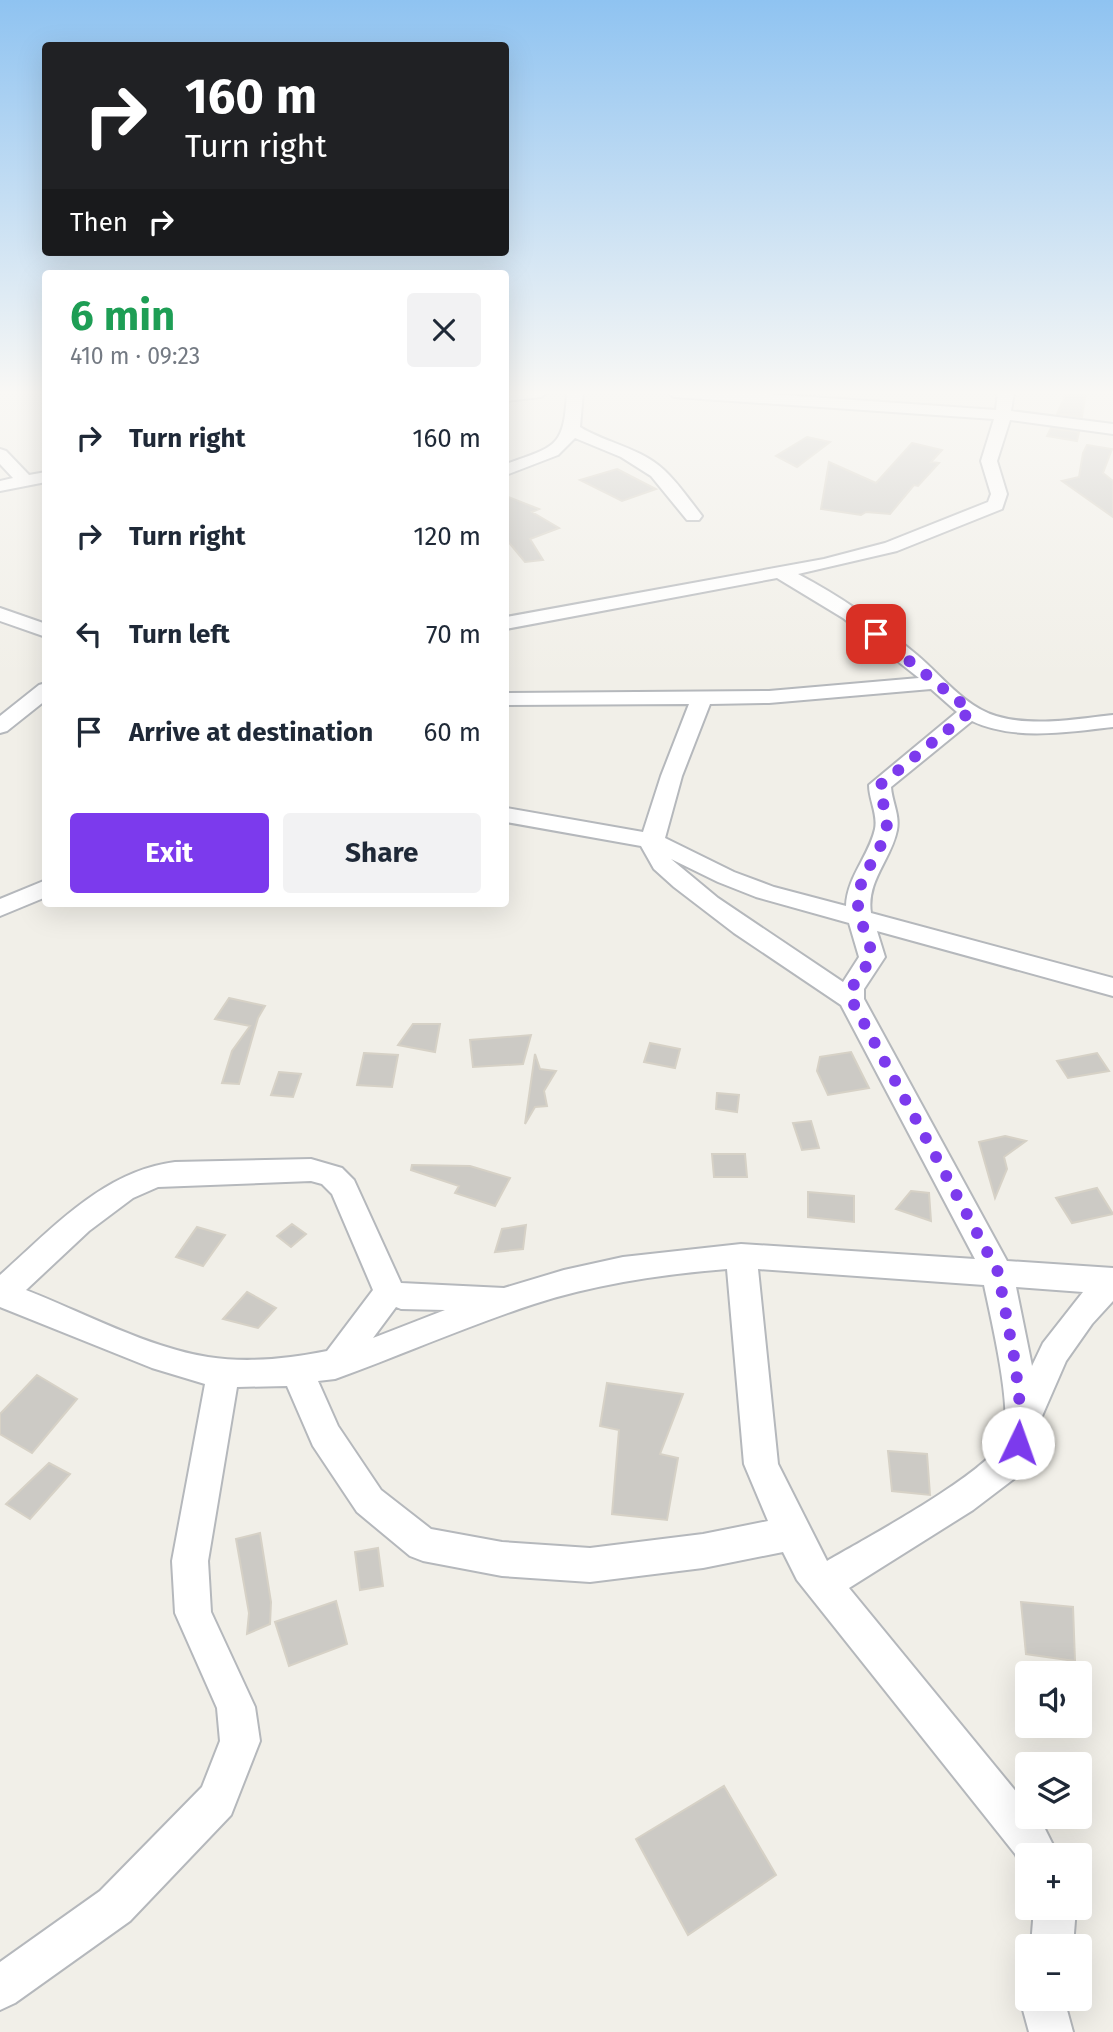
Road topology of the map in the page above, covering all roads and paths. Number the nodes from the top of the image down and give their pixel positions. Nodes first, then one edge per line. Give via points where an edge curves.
1 (666, 487) edge
2 (996, 487) edge
3 (693, 516) dead end
4 (776, 571) junction
5 (0, 614) edge
6 (509, 622) edge
7 (42, 627) edge
8 (935, 683) junction
9 (42, 692) edge
10 (702, 698) junction
11 (509, 699) edge
12 (971, 711) junction
13 (1113, 721) edge
14 (0, 727) edge
15 (509, 816) edge
16 (653, 841) junction
17 (42, 889) edge
18 (0, 908) edge
19 (862, 918) junction
20 (1113, 987) edge
21 (851, 999) junction
22 (741, 1256) junction
23 (998, 1272) junction
24 (1112, 1281) edge
25 (389, 1292) junction
26 (0, 1293) edge
27 (508, 1299) junction
28 (335, 1365) junction
29 (298, 1372) junction
30 (223, 1373) junction
31 (1022, 1423) junction
32 (793, 1533) junction
33 (824, 1583) junction
34 (1031, 1843) edge
35 (0, 1988) edge
36 (1045, 2011) edge
37 (1051, 2032) edge

1 - 3 street
2 - 4 street via 996,505 891,547
4 - 6 street
4 - 8 street via 833,603
5 - 7 street
8 - 10 street
8 - 12 street
9 - 14 street
10 - 11 street
10 - 16 street
12 - 13 street via 987,719 1028,725
12 - 19 street via 880,785 887,822 858,893
15 - 16 street
16 - 19 street via 755,888
16 - 21 street via 657,860 677,879
17 - 18 street
19 - 20 street
19 - 21 street via 872,957 851,989
21 - 23 street
22 - 23 street
22 - 27 street via 617,1269
22 - 32 street via 761,1464
23 - 24 street
23 - 31 street
24 - 31 street via 1054,1353
25 - 26 street via 344,1188 312,1170 153,1176 123,1190 78,1223
25 - 27 street
25 - 28 street
26 - 30 street via 180,1366
27 - 28 street via 398,1345
28 - 29 street
29 - 30 street
29 - 32 street via 325,1435 369,1502 423,1544 502,1559 590,1565 703,1551
30 - 35 street via 190,1561 193,1614 236,1707 240,1741 217,1801 115,1906
31 - 33 street via 1007,1465 961,1499
32 - 33 street via 810,1568
33 - 34 street
36 - 37 street

